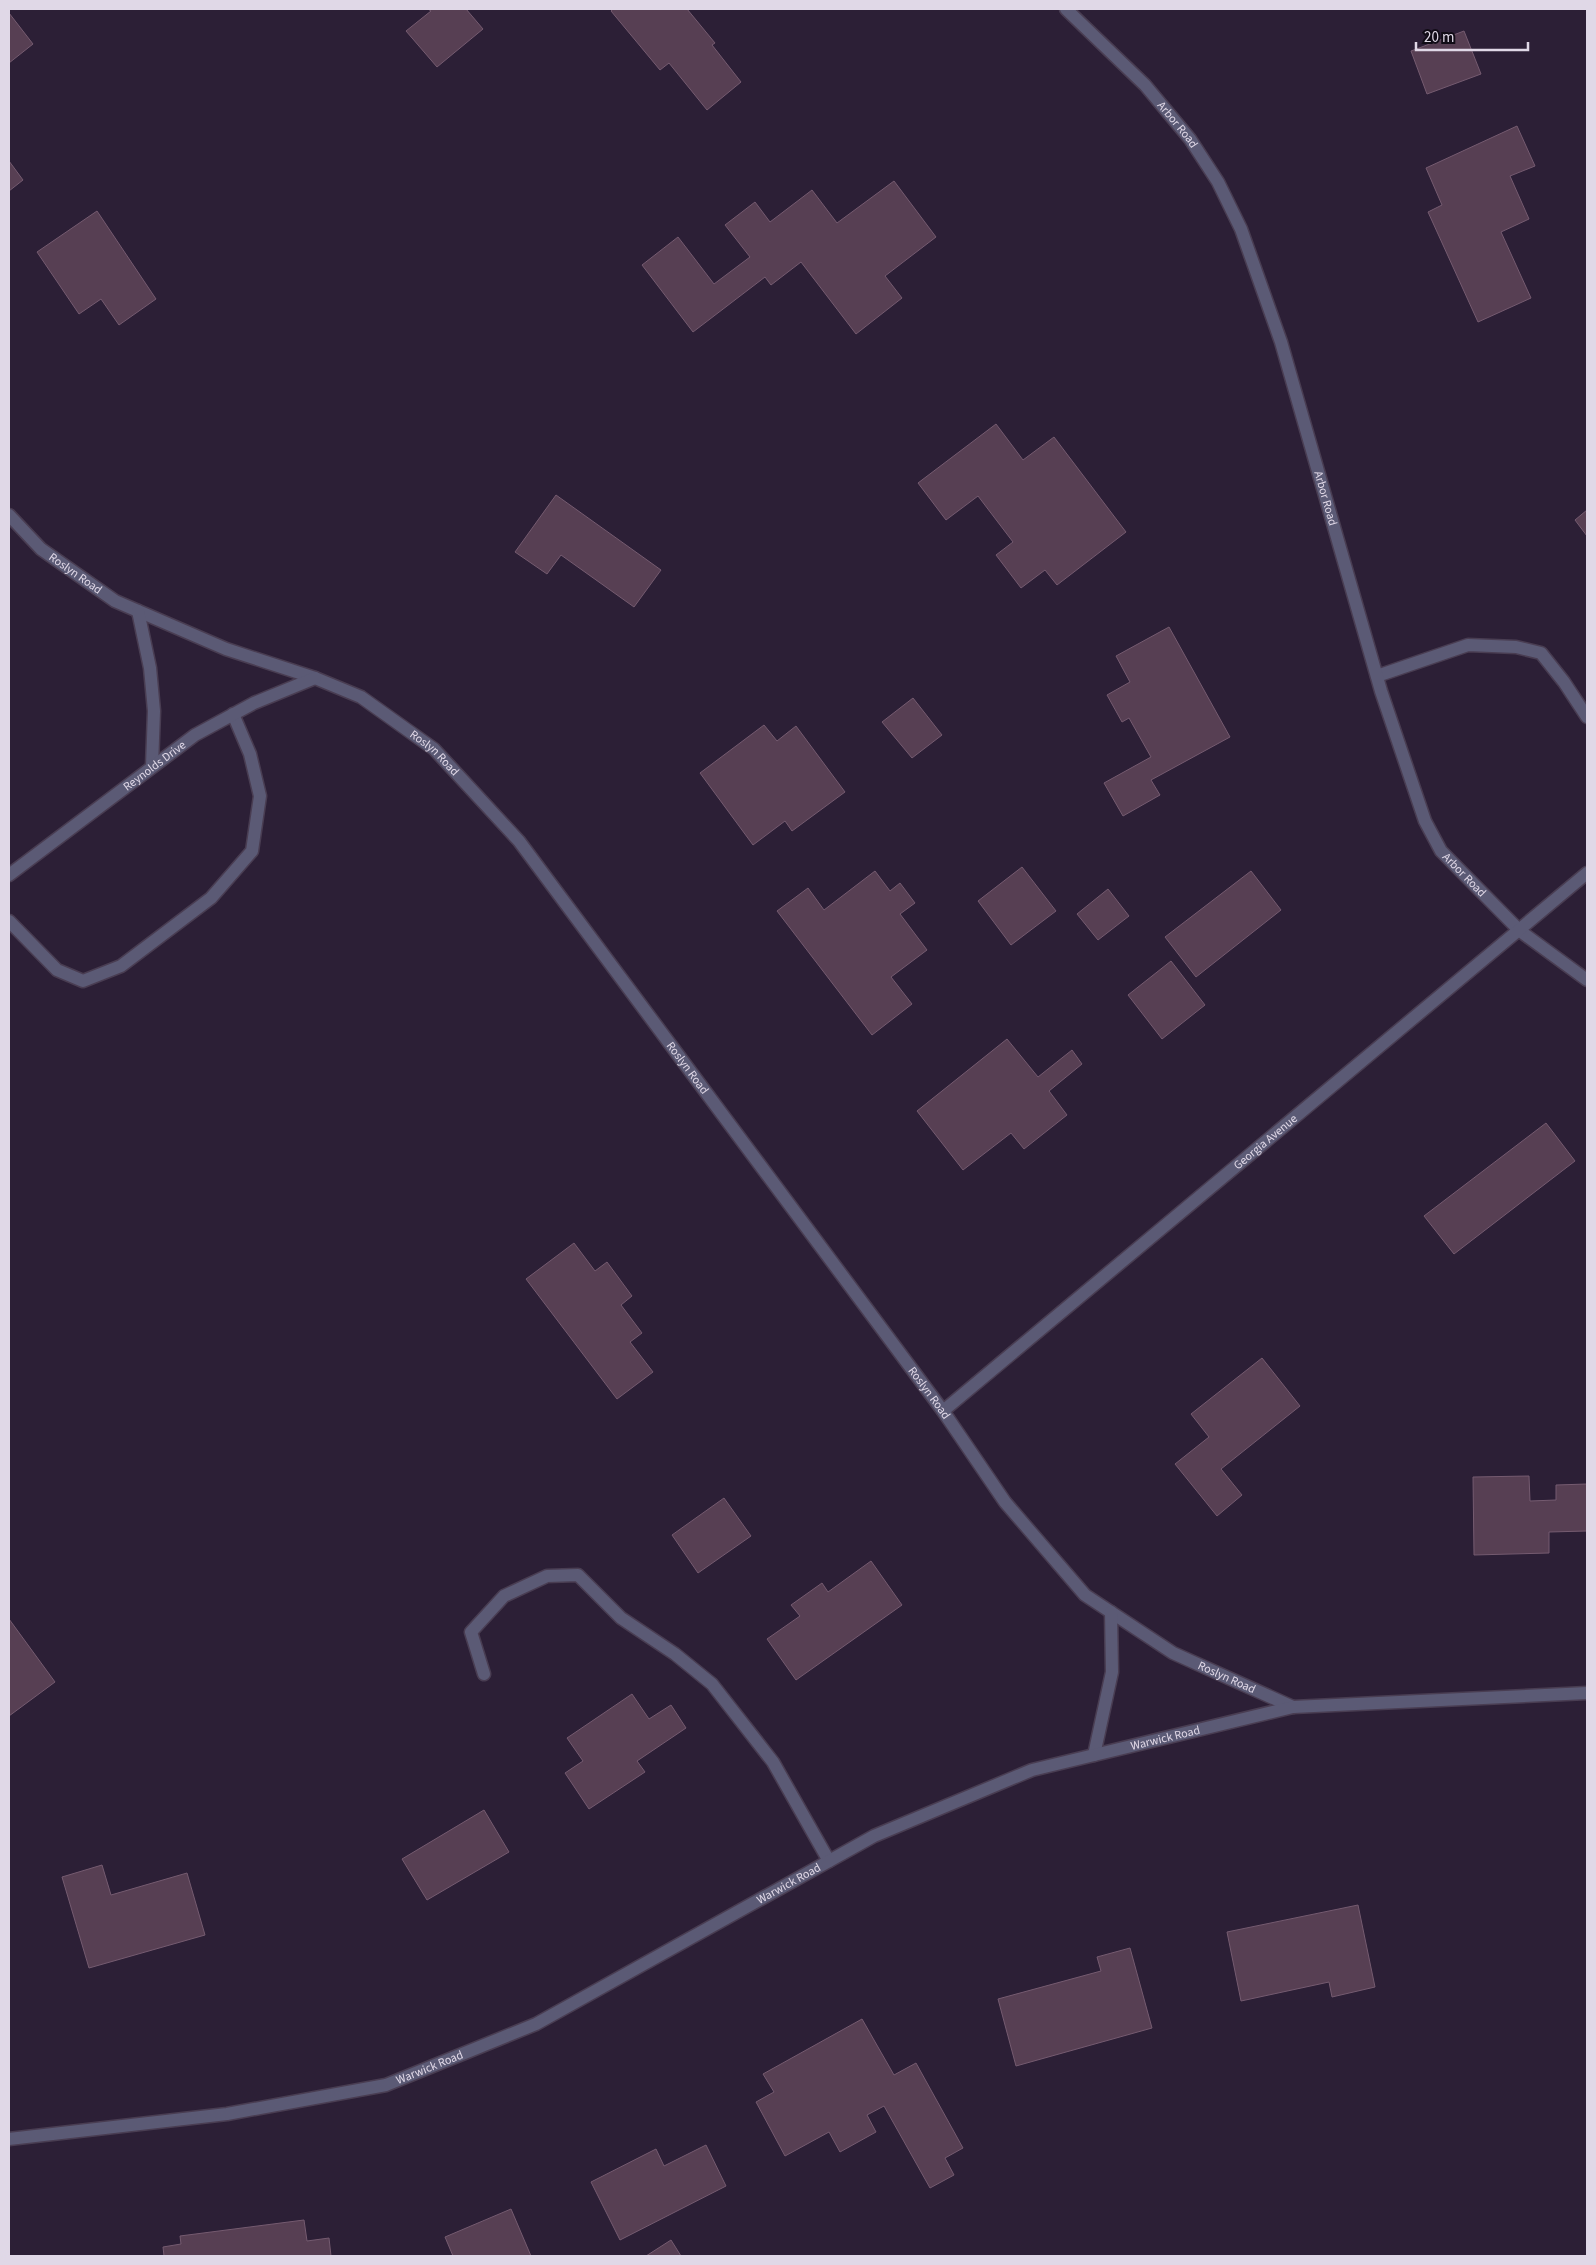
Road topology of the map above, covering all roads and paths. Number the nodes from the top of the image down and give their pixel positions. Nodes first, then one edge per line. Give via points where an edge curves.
1 (1066, 9) edge
2 (9, 515) edge
3 (138, 611) junction
4 (1377, 676) junction
5 (315, 678) junction
6 (233, 714) junction
7 (1587, 717) edge
8 (152, 766) junction
9 (1587, 873) edge
10 (9, 875) edge
11 (9, 921) edge
12 (1520, 931) junction
13 (1587, 980) edge
14 (943, 1411) junction
15 (1111, 1612) junction
16 (484, 1674) dead end
17 (1587, 1694) edge
18 (1294, 1707) junction
19 (1094, 1755) junction
20 (830, 1861) junction
21 (9, 2139) edge

1 - 4 street, Arbor Road via 1145,85 1190,139 1218,182 1241,229 1280,342
2 - 3 street, Roslyn Road via 41,549 115,601
3 - 5 street, Roslyn Road via 226,649
3 - 8 street via 150,668 154,711
4 - 7 street via 1468,645 1516,647 1541,653
4 - 12 street, Arbor Road via 1425,821 1441,851
5 - 6 street, Reynolds Drive
5 - 14 street, Roslyn Road via 361,697 434,748 519,841
6 - 8 street, Reynolds Drive via 195,735
6 - 11 street via 250,754 260,796 252,851 211,898 121,966 83,980 57,970
8 - 10 street, Reynolds Drive
9 - 12 street, Georgia Avenue
12 - 13 street, Arbor Road
12 - 14 street, Georgia Avenue
14 - 15 street, Roslyn Road via 1006,1502 1085,1595
15 - 18 street, Roslyn Road via 1173,1653
15 - 19 street via 1112,1672
16 - 20 street via 471,1632 504,1596 547,1576 578,1575 621,1618 675,1654 712,1684 773,1762
17 - 18 street, Warwick Road
18 - 19 street, Warwick Road
19 - 20 street, Warwick Road via 1032,1770 874,1836
20 - 21 street, Warwick Road via 536,2024 386,2085 227,2114

